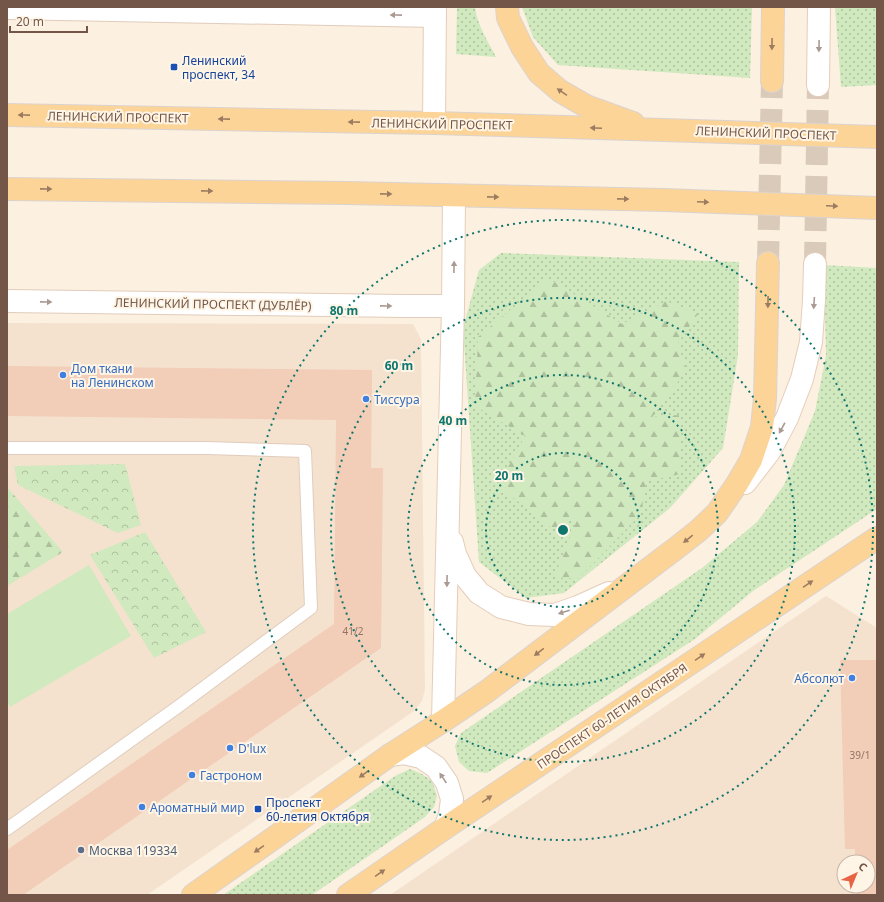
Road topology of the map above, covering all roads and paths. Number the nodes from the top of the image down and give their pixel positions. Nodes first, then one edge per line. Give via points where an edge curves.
1 (507, 7) edge
2 (773, 7) edge
3 (819, 7) edge
4 (7, 8) edge
5 (435, 12) edge
6 (772, 81) tunnel mouth
7 (818, 85) tunnel mouth
8 (7, 115) edge
9 (434, 123) junction
10 (663, 130) junction
11 (877, 137) edge
12 (7, 189) edge
13 (454, 196) junction
14 (877, 208) edge
15 (768, 263) tunnel mouth
16 (815, 264) tunnel mouth
17 (7, 301) edge
18 (453, 306) junction
19 (7, 448) edge
20 (718, 513) junction
21 (448, 528) junction
22 (877, 538) edge
23 (637, 578) junction
24 (444, 721) junction
25 (390, 755) junction
26 (445, 828) junction
27 (7, 829) edge
28 (193, 895) edge
29 (348, 895) edge

10 -> 1 main road via 635,124 586,106 560,91 539,73 522,47 508,18
2 -> 6 main road
3 -> 7 main road
5 -> 4 main road
5 - 9 main road
9 -> 8 main road, ЛЕНИНСКИЙ ПРОСПЕКТ
10 -> 9 main road, ЛЕНИНСКИЙ ПРОСПЕКТ
10 - 11 main road, ЛЕНИНСКИЙ ПРОСПЕКТ, bridge
12 -> 13 main road
13 -> 14 main road, bridge
18 -> 13 main road
15 -> 20 main road via 762,427 752,460
16 -> 20 main road via 811,342 802,379 787,418 769,452
17 -> 18 main road, ЛЕНИНСКИЙ ПРОСПЕКТ (ДУБЛЁР)
18 - 21 main road
19 - 27 lane via 207,448 305,451 311,608
20 -> 23 main road
23 -> 21 main road via 578,608 554,614 529,614 501,607 479,593 465,576 455,554
21 -> 24 main road
26 -> 22 main road, ПРОСПЕКТ 60-ЛЕТИЯ ОКТЯБРЯ
23 -> 24 main road
24 - 25 main road
26 -> 25 main road via 452,799 447,783 436,768 421,757 404,753
25 -> 28 main road
29 -> 26 main road, ПРОСПЕКТ 60-ЛЕТИЯ ОКТЯБРЯ

